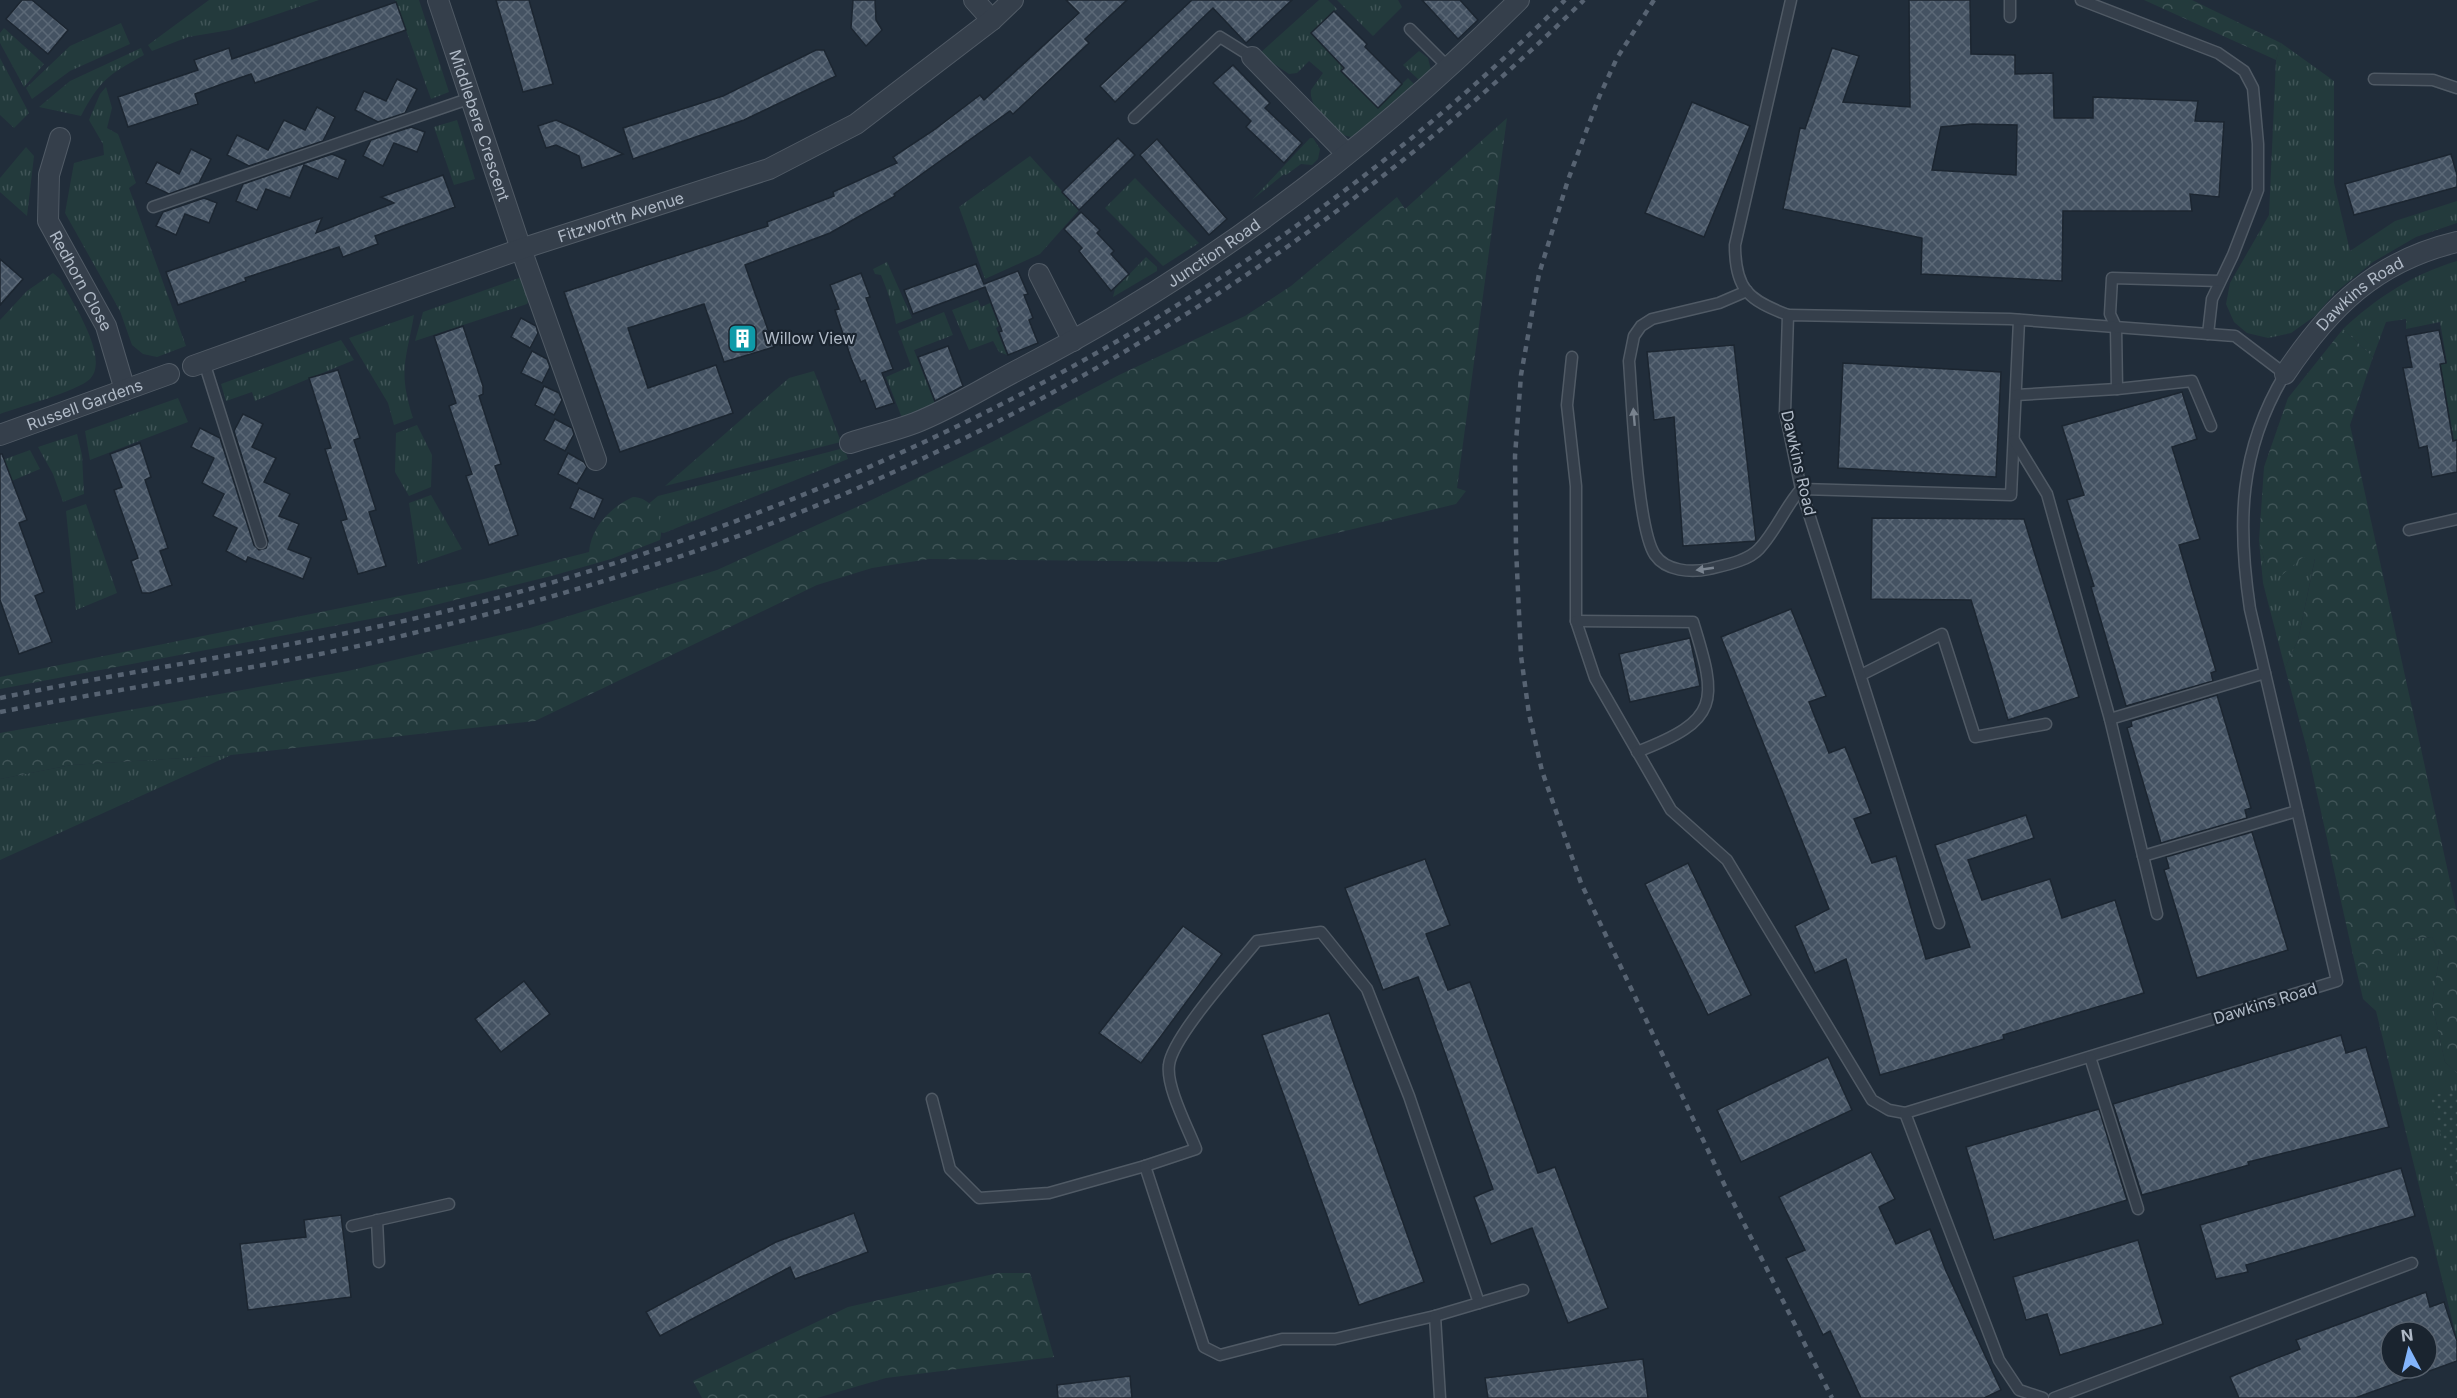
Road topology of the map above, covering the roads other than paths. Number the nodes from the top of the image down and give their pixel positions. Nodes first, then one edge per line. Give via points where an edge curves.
1 (438, 0) edge
2 (974, 0) edge
3 (1013, 0) edge
4 (1519, 0) edge
5 (1791, 0) edge
6 (2010, 0) edge
7 (2081, 0) edge
8 (2010, 17) dead end
9 (992, 20) junction
10 (1410, 29) dead end
11 (1252, 57) joint
12 (1448, 67) junction
13 (2374, 79) dead end
14 (2457, 88) edge
15 (471, 98) junction
16 (1134, 118) dead end
17 (60, 138) dead end
18 (1346, 153) junction
19 (153, 207) dead end
20 (2457, 242) edge
21 (521, 249) junction
22 (1039, 274) dead end
23 (2220, 281) junction
24 (1747, 291) junction
25 (1788, 315) junction
26 (2019, 320) junction
27 (2116, 327) junction
28 (2208, 334) junction
29 (1073, 341) junction
30 (1572, 357) dead end
31 (198, 364) junction
32 (169, 374) joint
33 (2285, 374) junction
34 (2117, 389) junction
35 (125, 390) junction
36 (2016, 396) junction
37 (2211, 426) dead end
38 (0, 435) edge
39 (2013, 440) junction
40 (850, 443) dead end
41 (596, 460) dead end
42 (1801, 489) junction
43 (2457, 519) edge
44 (2409, 530) dead end
45 (261, 543) dead end
46 (1576, 621) junction
47 (2265, 673) junction
48 (1861, 675) junction
49 (2110, 719) junction
50 (2046, 724) dead end
51 (1637, 752) junction
52 (2297, 811) junction
53 (2143, 856) junction
54 (2157, 914) dead end
55 (1939, 923) dead end
56 (2090, 1056) junction
57 (932, 1099) dead end
58 (1905, 1113) junction
59 (1145, 1166) junction
60 (449, 1204) dead end
61 (2138, 1209) dead end
62 (377, 1220) junction
63 (351, 1226) dead end
64 (379, 1262) dead end
65 (2412, 1263) dead end
66 (1523, 1290) dead end
67 (1479, 1303) junction
68 (1435, 1316) junction
69 (2035, 1397) edge
70 (1440, 1398) edge
71 (2054, 1398) edge

1 - 15 street, Middlebere Crescent
2 - 9 street
3 - 9 street, Fitzworth Avenue
4 - 12 street, Junction Road
5 - 24 lane via 1735,245 1735,270
6 - 8 lane
7 - 23 lane via 2218,53 2244,72 2253,88 2258,190
9 - 21 street, Fitzworth Avenue via 856,124 769,169
10 - 12 lane
11 - 16 lane via 1220,37
11 - 18 street
12 - 18 street, Junction Road
13 - 14 lane via 2433,80
15 - 19 lane
15 - 21 street, Middlebere Crescent
17 - 35 street, Redhorn Close via 49,175 48,221 106,326
18 - 29 street, Junction Road via 1239,237
20 - 33 street, Dawkins Road via 2398,263 2366,283 2328,316
21 - 31 street, Fitzworth Avenue
21 - 41 street, Middlebere Crescent
22 - 29 street
23 - 27 lane via 2112,278 2110,314
23 - 28 lane via 2211,299
24 - 25 lane via 1758,304
42 -> 24 lane via 1759,549 1749,556 1704,570 1670,567 1650,545 1643,512 1629,360 1634,336 1652,319 1719,303
25 - 26 lane
25 - 42 lane, Dawkins Road via 1785,412
26 - 27 lane
26 - 36 lane
27 - 28 lane
27 - 34 lane
28 - 33 lane via 2235,336
29 - 40 street, Junction Road via 915,423
30 - 46 lane via 1567,405 1576,486
31 - 32 lane
31 - 45 lane
32 - 35 street, Russell Gardens
33 - 47 lane, Dawkins Road via 2253,450 2241,526 2250,609
34 - 36 lane
34 - 37 lane via 2192,381
35 - 38 street, Russell Gardens
36 - 39 lane
39 - 42 lane via 2011,495
39 - 49 lane via 2047,494
42 - 48 lane, Dawkins Road
43 - 44 lane
46 - 51 lane via 1595,678
46 - 51 lane via 1693,622 1707,666 1710,696 1697,721 1674,738
47 - 49 lane
47 - 52 lane, Dawkins Road
48 - 50 lane via 1942,634 1975,738
48 - 55 lane, Dawkins Road
49 - 53 lane
51 - 58 lane via 1671,810 1727,860 1872,1100 1889,1110
52 - 53 lane
52 - 56 lane, Dawkins Road via 2337,981
53 - 54 lane
56 - 58 lane, Dawkins Road
56 - 61 lane
57 - 59 lane via 950,1169 979,1198 1048,1193
58 - 69 lane via 1999,1360 2019,1390
59 - 67 lane via 1196,1149 1170,1080 1168,1064 1190,1023 1257,941 1321,932 1367,989 1409,1096
59 - 68 lane via 1204,1347 1220,1355 1282,1339 1335,1339
60 - 62 lane
62 - 63 lane
62 - 64 lane
65 - 71 lane
66 - 67 lane
67 - 68 lane
68 - 70 lane

